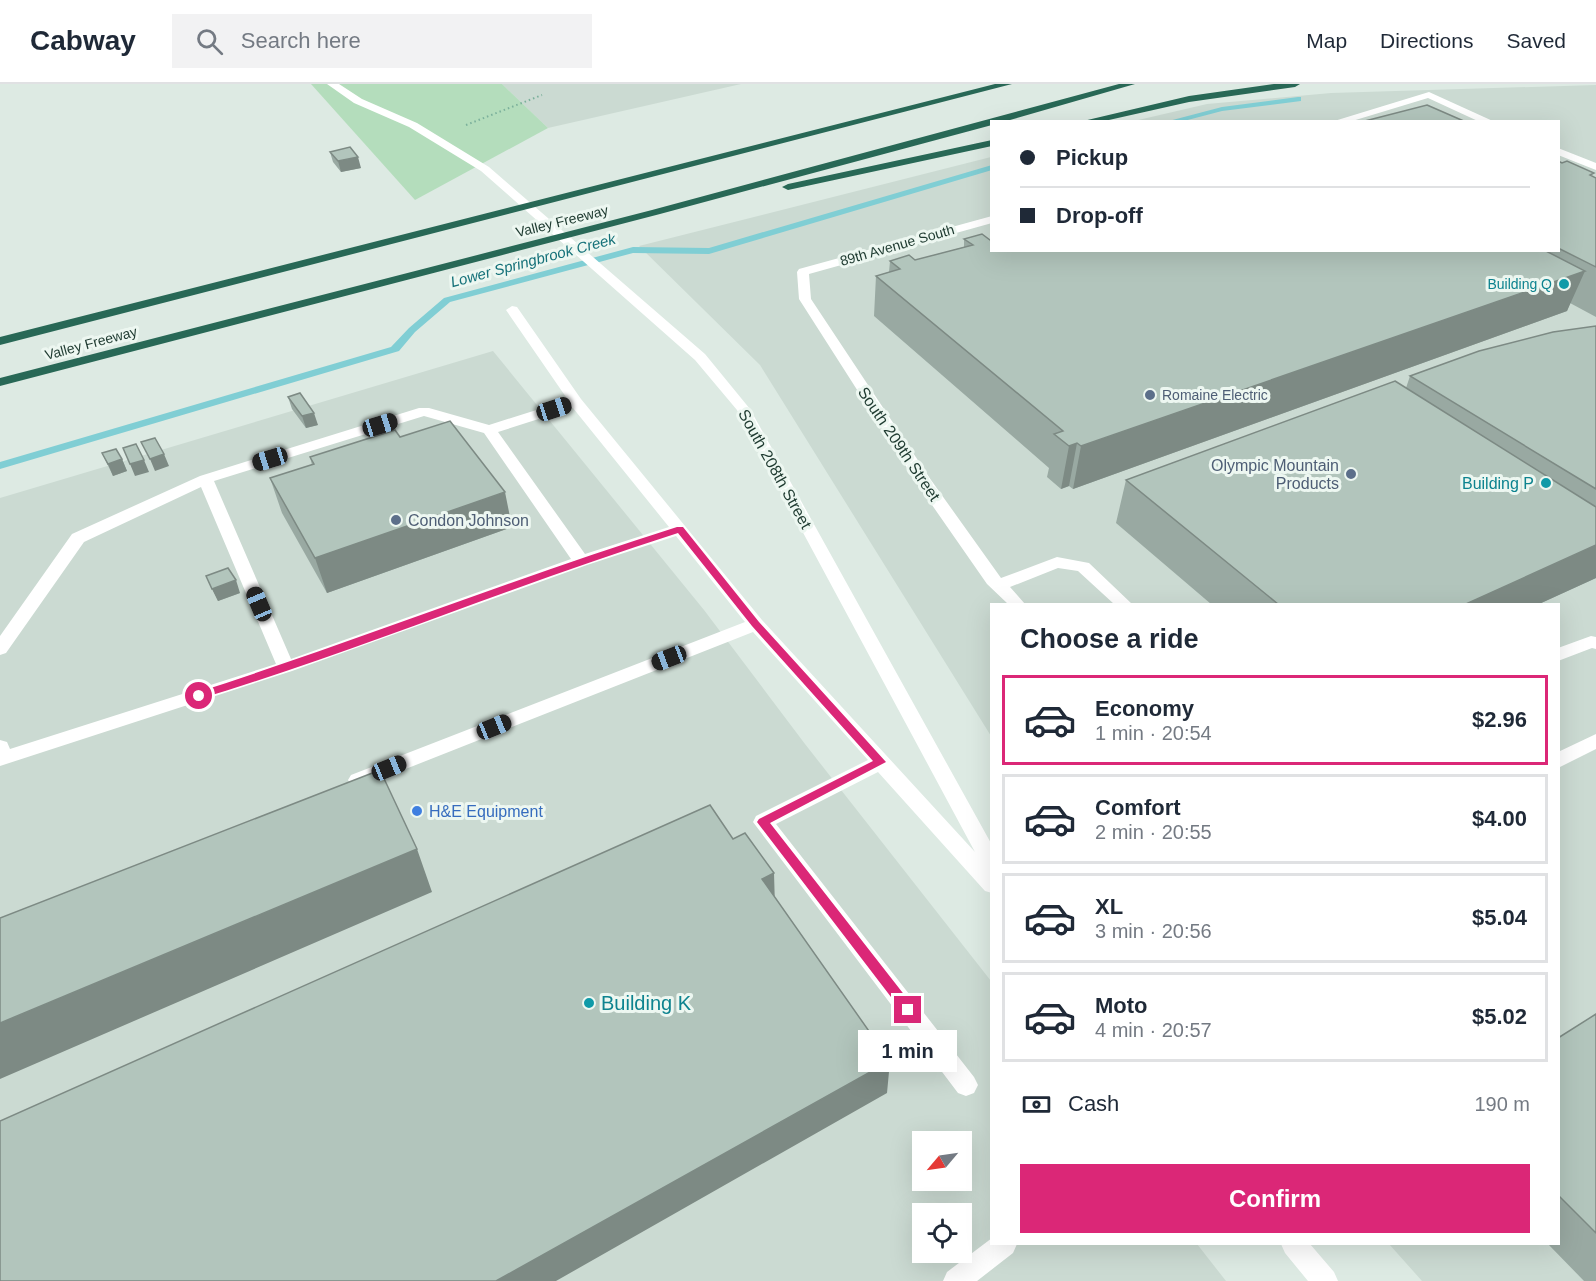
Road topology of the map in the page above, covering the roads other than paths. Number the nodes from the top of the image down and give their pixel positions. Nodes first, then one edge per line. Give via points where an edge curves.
1 (332, 84) edge
2 (1007, 84) edge
3 (1130, 84) edge
4 (1295, 84) edge
5 (997, 120) edge
6 (1093, 120) edge
7 (1343, 120) edge
8 (1485, 120) edge
9 (990, 122) edge
10 (990, 143) edge
11 (1560, 152) edge
12 (1596, 167) edge
13 (656, 212) junction
14 (990, 220) edge
15 (803, 272) joint
16 (512, 310) dead end
17 (0, 341) edge
18 (0, 382) edge
19 (576, 402) junction
20 (489, 430) junction
21 (205, 479) junction
22 (680, 529) junction
23 (581, 561) junction
24 (998, 586) junction
25 (1016, 603) edge
26 (1123, 603) edge
27 (756, 624) junction
28 (1596, 643) edge
29 (0, 649) edge
30 (1560, 654) edge
31 (286, 667) junction
32 (1596, 741) edge
33 (0, 747) edge
34 (1560, 760) edge
35 (880, 762) junction
36 (343, 786) edge
37 (990, 862) edge
38 (990, 883) edge
39 (966, 1085) dead end
40 (1003, 1245) edge
41 (1295, 1245) edge
42 (956, 1281) edge
43 (1325, 1281) edge

1 - 37 street, South 208th Street via 358,101 434,137 485,169 700,357 743,409
2 - 17 highway, Valley Freeway
3 - 5 highway, Valley Freeway
4 - 6 highway via 1189,99
7 - 8 street via 1429,95
9 - 13 highway, Valley Freeway
10 - 13 highway via 835,179
11 - 12 street
13 - 18 highway, Valley Freeway
14 - 15 street, 89th Avenue South
15 - 24 street, South 209th Street via 805,298 924,482
16 - 19 street
19 - 20 street
19 - 22 street
20 - 21 street via 423,411
20 - 23 street
21 - 29 street via 78,538
21 - 31 street
22 - 23 street
22 - 27 street
23 - 31 street
24 - 25 street, South 209th Street
24 - 26 street via 1057,562 1083,567
27 - 35 street
27 - 36 street
28 - 30 street
31 - 33 street via 1,759
32 - 34 street
35 - 38 street
35 - 39 street via 763,822
40 - 42 street
41 - 43 street

